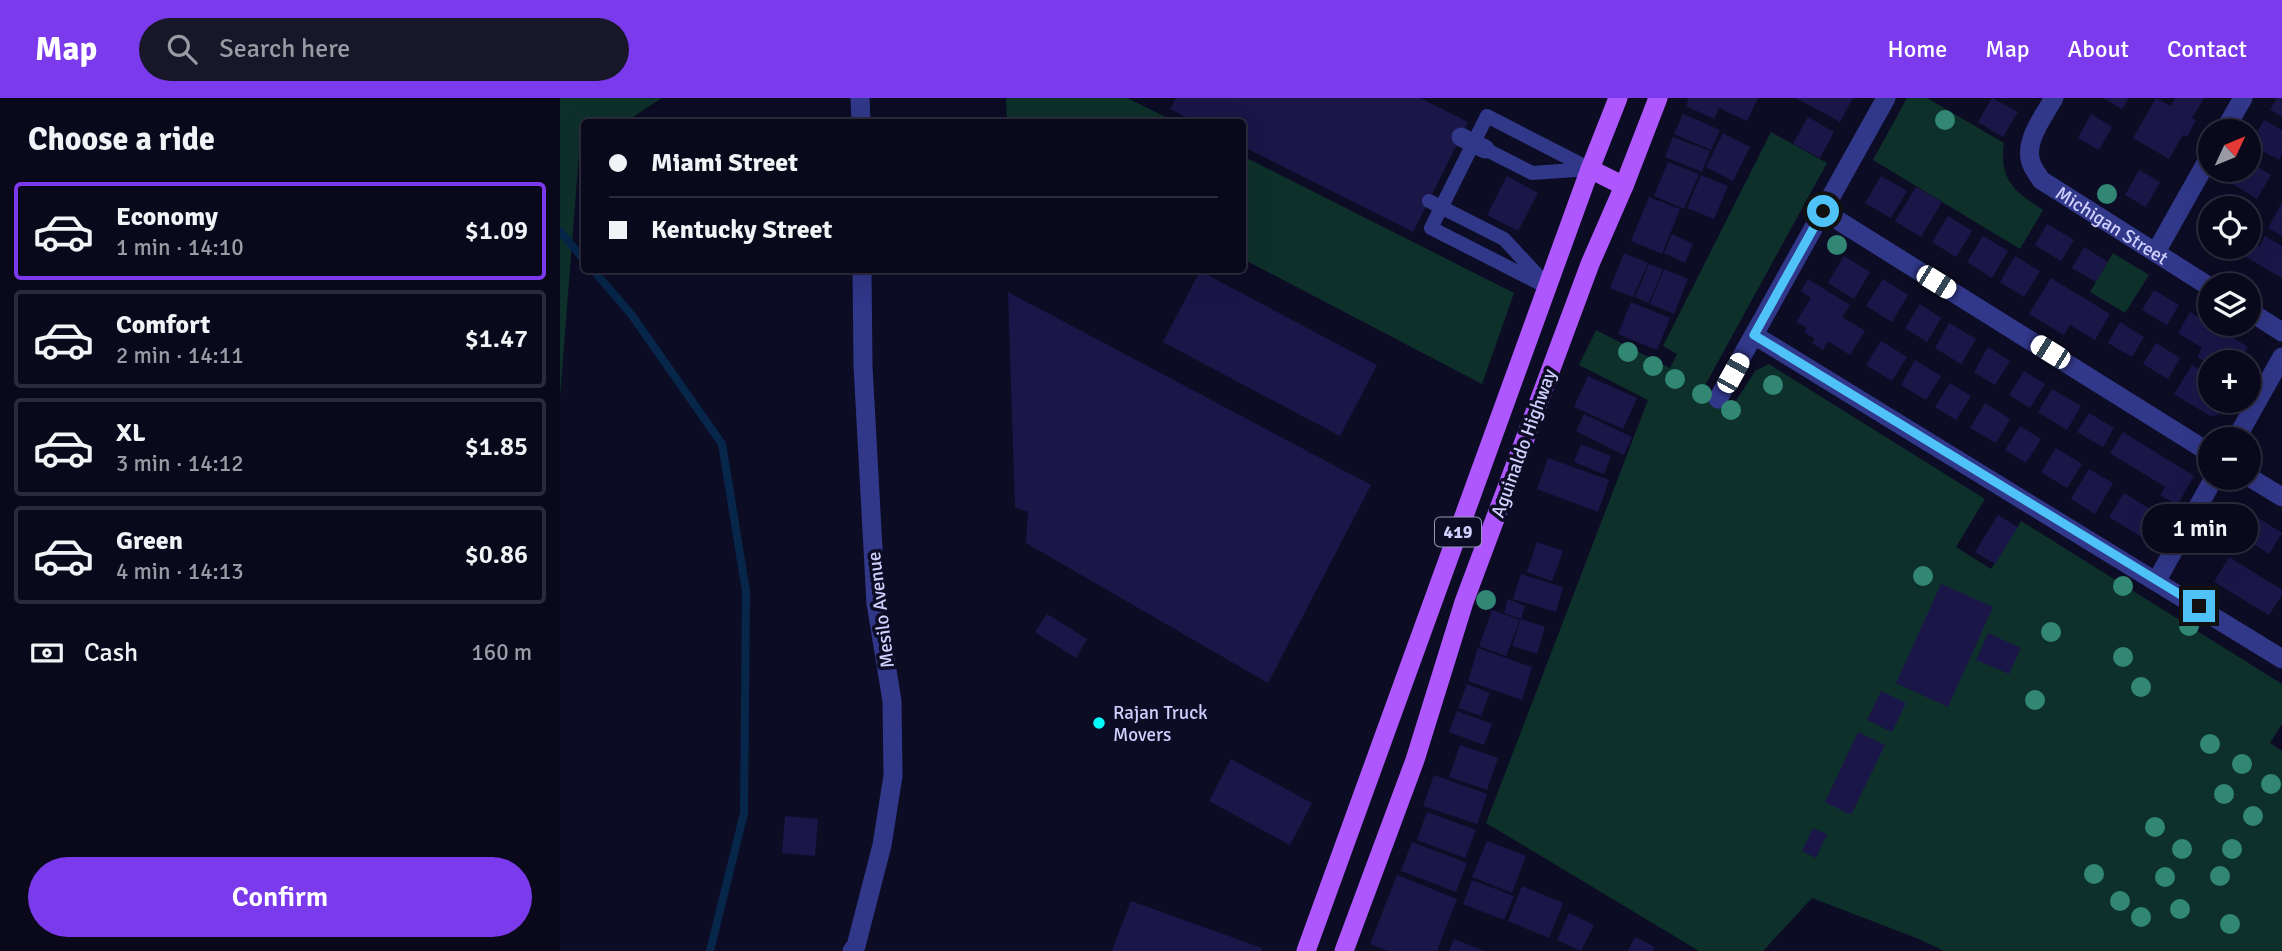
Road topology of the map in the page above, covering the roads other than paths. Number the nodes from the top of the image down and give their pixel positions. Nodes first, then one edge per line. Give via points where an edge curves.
1 (860, 98) edge
2 (1618, 98) edge
3 (1658, 98) edge
4 (1886, 98) edge
5 (2054, 98) edge
6 (2243, 98) edge
7 (861, 119) edge
8 (2231, 119) edge
9 (1473, 143) junction
10 (1590, 169) junction
11 (2198, 177) edge
12 (1624, 186) junction
13 (1429, 201) dead end
14 (1823, 211) junction
15 (2156, 252) junction
16 (862, 273) edge
17 (2198, 278) edge
18 (1547, 287) junction
19 (2261, 319) edge
20 (2282, 332) edge
21 (1754, 335) junction
22 (2282, 357) edge
23 (1718, 399) dead end
24 (2243, 427) edge
25 (2198, 445) edge
26 (2261, 484) edge
27 (2207, 490) edge
28 (2282, 497) edge
29 (2157, 580) junction
30 (2282, 659) edge
31 (855, 949) edge
32 (1306, 951) edge
33 (1344, 951) edge

1 - 7 street
2 - 10 main road, Aguinaldo Highway / 419
3 - 12 main road, Aguinaldo Highway / 419
4 - 14 street
5 - 15 street, Michigan Street via 2029,152 2041,180
6 - 8 street
9 - 10 lane via 1532,173
9 - 10 lane via 1487,117
9 - 18 lane via 1431,228
10 - 12 main road
10 - 18 main road, Aguinaldo Highway / 419
11 - 15 street
12 - 33 main road, Aguinaldo Highway / 419 via 1590,264 1474,576 1415,760
13 - 18 lane via 1504,239
14 - 21 street
14 - 25 street
15 - 17 street, Michigan Street
16 - 31 street, Mesilo Avenue via 875,590 892,701 893,776 882,845
18 - 32 main road, Aguinaldo Highway / 419
19 - 20 street
21 - 23 street
21 - 29 street
22 - 24 street
26 - 28 street
27 - 29 street
29 - 30 street

